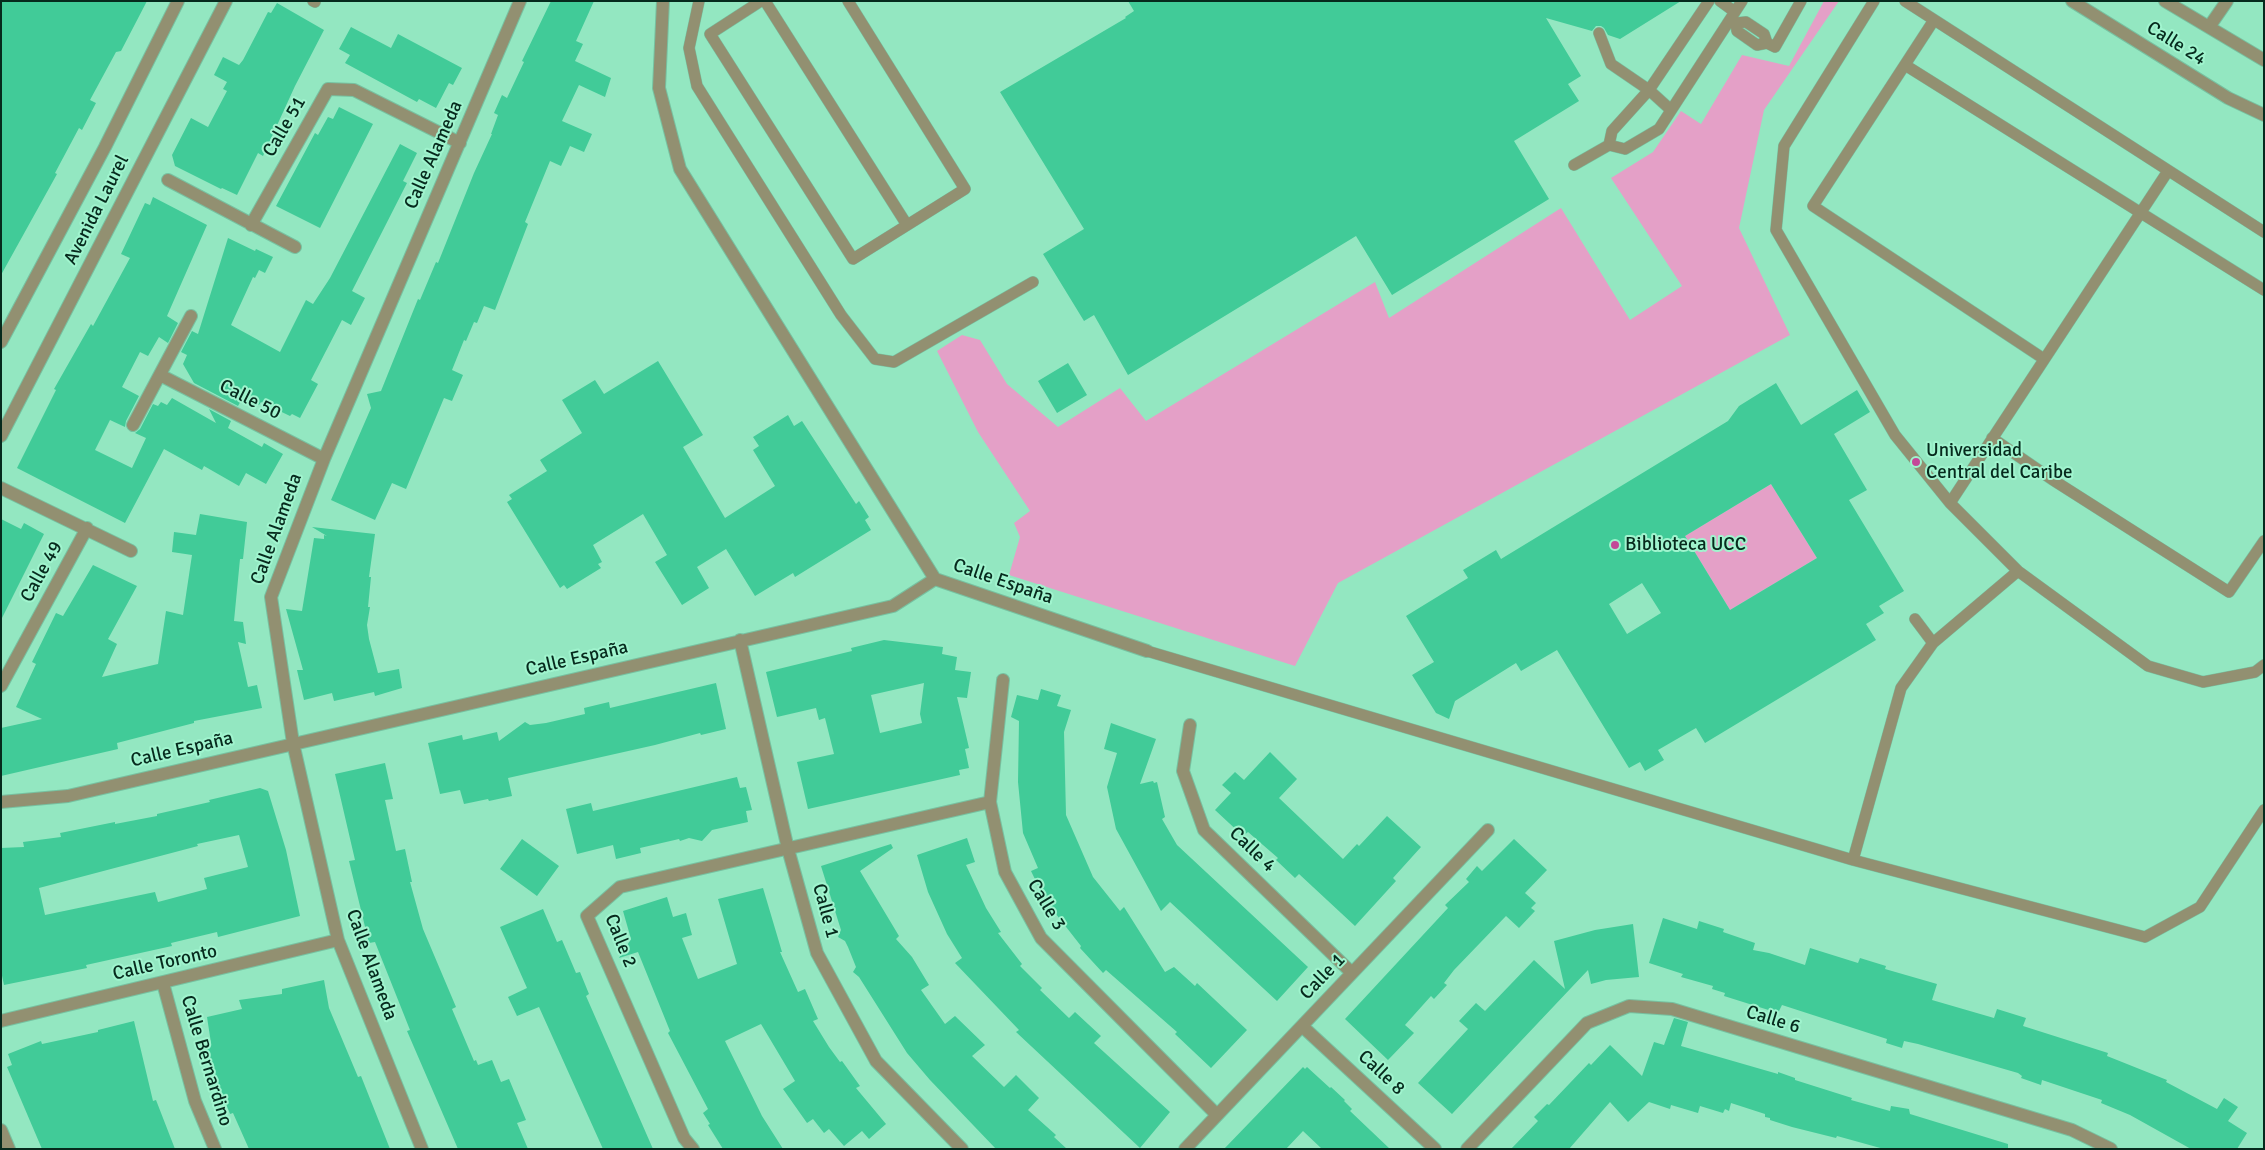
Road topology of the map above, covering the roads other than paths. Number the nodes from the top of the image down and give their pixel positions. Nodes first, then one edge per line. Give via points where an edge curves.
1 (178, 1) edge
2 (226, 1) edge
3 (520, 1) edge
4 (662, 1) edge
5 (699, 1) edge
6 (761, 1) edge
7 (765, 1) edge
8 (848, 1) edge
9 (1709, 1) edge
10 (1720, 1) edge
11 (1742, 1) edge
12 (1801, 1) edge
13 (1874, 1) edge
14 (1906, 1) edge
15 (2072, 1) edge
16 (2164, 1) edge
17 (2227, 1) edge
18 (1734, 18) junction
19 (1934, 20) junction
20 (2208, 27) junction
21 (1599, 33) dead end
22 (2264, 60) edge
23 (1905, 65) junction
24 (1649, 90) junction
25 (1671, 110) junction
26 (2264, 115) edge
27 (460, 143) junction
28 (1609, 145) junction
29 (1574, 165) dead end
30 (2168, 170) junction
31 (168, 180) dead end
32 (2140, 212) junction
33 (251, 225) junction
34 (907, 225) junction
35 (2264, 232) edge
36 (295, 247) dead end
37 (1033, 282) dead end
38 (2264, 290) edge
39 (191, 316) dead end
40 (1, 342) edge
41 (2044, 359) junction
42 (160, 375) junction
43 (133, 425) dead end
44 (1, 436) edge
45 (1992, 438) junction
46 (324, 459) junction
47 (1, 488) edge
48 (1950, 503) junction
49 (87, 528) junction
50 (2264, 541) edge
51 (130, 551) dead end
52 (2018, 571) junction
53 (935, 579) junction
54 (1915, 619) dead end
55 (740, 640) junction
56 (1933, 643) junction
57 (1147, 651) joint
58 (2264, 665) edge
59 (1003, 680) dead end
60 (1, 686) edge
61 (1190, 725) dead end
62 (293, 743) junction
63 (1, 802) edge
64 (990, 802) junction
65 (2264, 810) edge
66 (1488, 830) dead end
67 (788, 849) junction
68 (1853, 860) junction
69 (338, 940) junction
70 (1352, 973) junction
71 (163, 983) junction
72 (1, 1021) edge
73 (1302, 1026) junction
74 (1216, 1115) junction
75 (1, 1130) edge
76 (9, 1149) edge
77 (215, 1149) edge
78 (422, 1149) edge
79 (693, 1149) edge
80 (962, 1149) edge
81 (1185, 1149) edge
82 (1435, 1149) edge
83 (1467, 1149) edge
84 (2111, 1149) edge

1 - 40 street, Avenida Laurel
2 - 44 street, Avenida Laurel
3 - 27 street, Calle Alameda
4 - 53 street via 659,88 680,169
5 - 37 lane via 689,48 697,86 841,315 875,360 894,362
6 - 34 lane via 710,34 853,260
7 - 34 lane
8 - 34 lane via 965,189
9 - 24 lane
10 - 18 lane
11 - 18 lane
12 - 18 lane via 1775,47 1767,43 1764,34
13 - 48 lane via 1784,146 1776,230 1895,434
14 - 19 lane
15 - 26 street, Calle 24 via 2228,98
16 - 20 street
17 - 20 street
18 - 25 lane
19 - 23 lane
19 - 30 lane
20 - 22 street
21 - 24 lane via 1611,64
23 - 32 lane
23 - 41 lane via 1814,206
24 - 25 lane
24 - 28 lane via 1612,131
25 - 28 lane via 1658,129 1625,149
27 - 33 street, Calle 51 via 354,90 328,90
27 - 46 street, Calle Alameda
28 - 29 lane
30 - 32 lane
30 - 35 lane
31 - 33 street
32 - 38 lane
32 - 41 lane
33 - 36 street
39 - 42 street
41 - 45 lane
42 - 43 street
42 - 46 street, Calle 50
45 - 48 lane
45 - 50 lane via 2229,592
46 - 62 street, Calle Alameda via 271,597
47 - 49 street
48 - 52 lane
49 - 51 street
49 - 60 street, Calle 49
52 - 56 lane
52 - 58 lane via 2148,666 2203,682 2255,672
53 - 55 street, Calle España via 893,606
53 - 57 street, Calle España
54 - 56 lane
55 - 62 street, Calle España
55 - 67 street, Calle 1
56 - 68 lane via 1901,688
57 - 68 lane
59 - 64 street, Calle 3
61 - 70 street, Calle 4 via 1183,771 1204,830
62 - 63 street, Calle España via 68,796
62 - 69 street, Calle Alameda
64 - 67 street
64 - 74 street, Calle 3 via 1005,872 1040,938
65 - 68 lane via 2200,907 2146,937
66 - 70 street, Calle 1
67 - 79 street, Calle 2 via 620,887 587,916 684,1138
67 - 80 street, Calle 1 via 817,953 876,1062
69 - 71 street, Calle Toronto
69 - 78 street, Calle Alameda
70 - 73 street, Calle 1
71 - 72 street, Calle Toronto
71 - 77 street, Calle Bernardino via 196,1101
73 - 74 street, Calle 1
73 - 82 street, Calle 8
74 - 81 street, Calle 1
75 - 76 street
83 - 84 street, Calle 6 via 1587,1023 1629,1006 1672,1010 2072,1130

